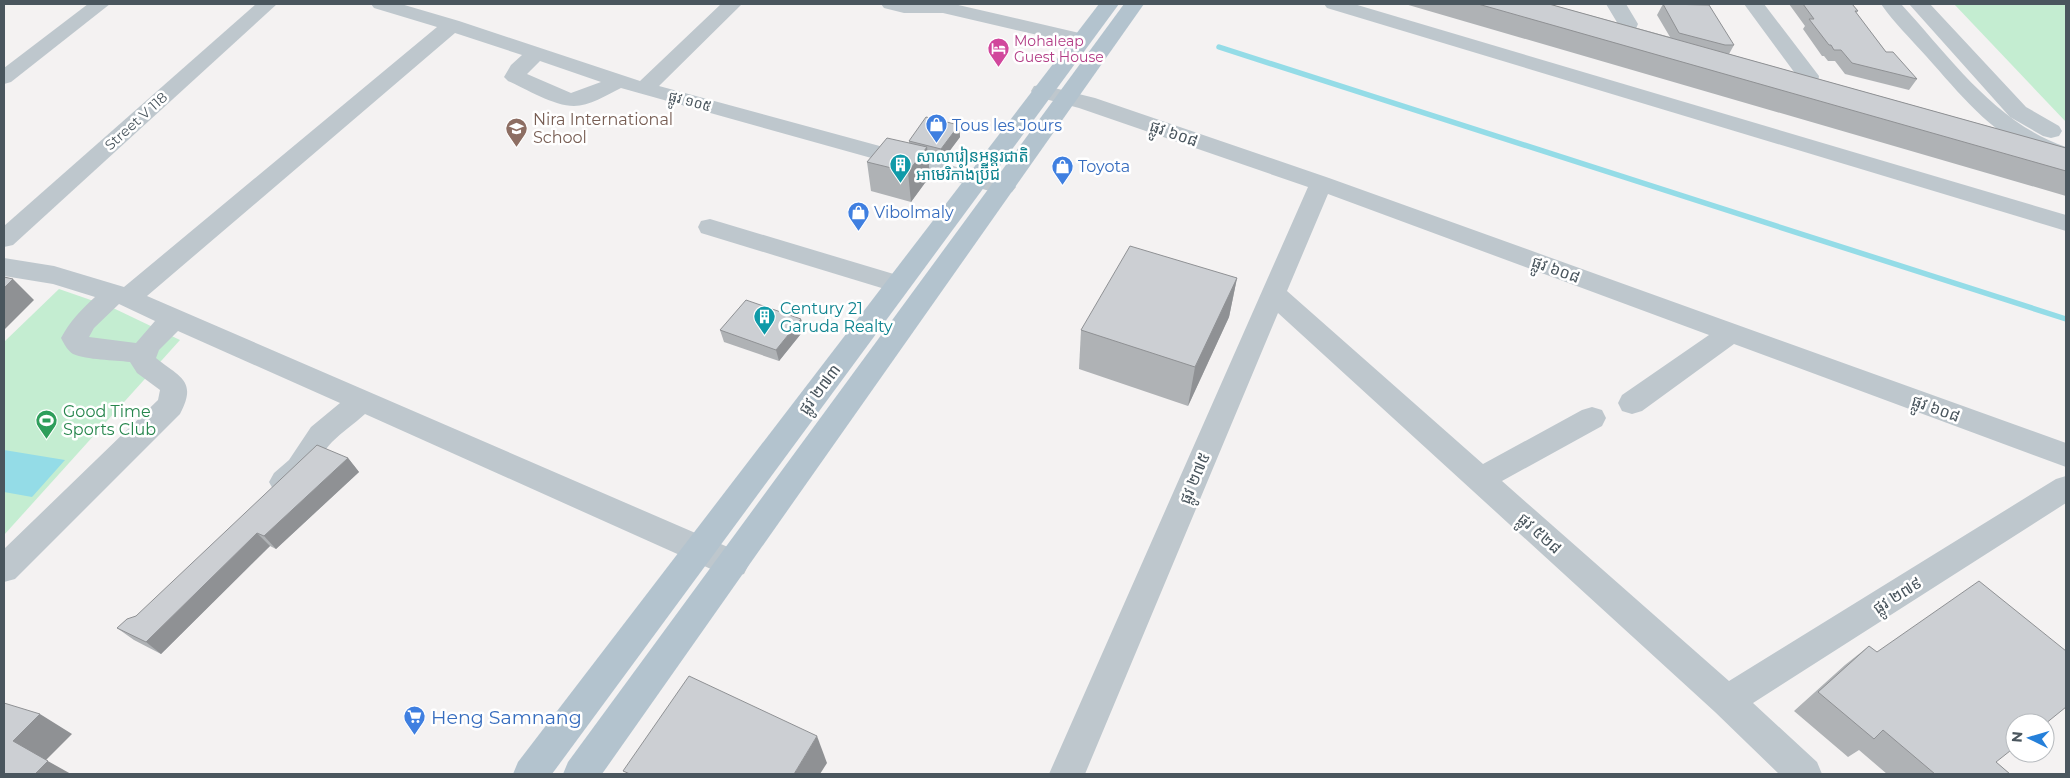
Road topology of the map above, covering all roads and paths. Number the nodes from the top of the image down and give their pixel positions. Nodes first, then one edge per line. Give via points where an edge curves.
1 (100, 4) edge
2 (267, 4) edge
3 (381, 4) edge
4 (732, 4) edge
5 (890, 4) edge
6 (1109, 4) edge
7 (1134, 4) edge
8 (1334, 4) edge
9 (1616, 4) edge
10 (1754, 4) edge
11 (1892, 4) edge
12 (1919, 4) edge
13 (452, 24) junction
14 (1623, 38) edge
15 (1081, 39) junction
16 (537, 53) junction
17 (4, 78) edge
18 (620, 81) junction
19 (644, 89) junction
20 (1806, 89) edge
21 (1042, 91) junction
22 (1068, 98) junction
23 (2028, 130) junction
24 (2066, 137) edge
25 (1995, 142) edge
26 (2066, 155) edge
27 (976, 179) junction
28 (1321, 183) junction
29 (1004, 188) junction
30 (2066, 223) edge
31 (710, 227) dead end
32 (4, 239) edge
33 (4, 267) edge
34 (898, 284) junction
35 (1273, 294) junction
36 (122, 296) junction
37 (174, 318) junction
38 (1731, 333) junction
39 (850, 348) junction
40 (143, 354) junction
41 (880, 359) junction
42 (362, 401) junction
43 (1632, 403) dead end
44 (1592, 418) dead end
45 (2066, 455) edge
46 (1480, 479) junction
47 (2066, 488) edge
48 (263, 502) edge
49 (699, 549) junction
50 (733, 564) junction
51 (4, 569) edge
52 (1727, 701) junction
53 (531, 774) edge
54 (581, 774) edge
55 (1067, 774) edge
56 (1804, 774) edge

1 - 17 street
2 - 32 street, Street V 118
3 - 13 street, ផ្លូវ ១០៥
4 - 19 street
5 - 15 street via 943,7
6 - 15 main road, ផ្លូវ ២៧៣
7 - 22 main road, ផ្លូវ ២៧៣
8 - 30 street
9 - 14 street via 1628,24
10 - 20 street via 1808,76
11 - 23 street via 1987,111 2003,125
12 - 23 street via 2018,112
13 - 16 street, ផ្លូវ ១០៥
13 - 36 street
15 - 21 main road, ផ្លូវ ២៧៣
16 - 18 street, ផ្លូវ ១០៥
16 - 18 street via 518,69 515,77 568,99 582,98
18 - 19 street, ផ្លូវ ១០៥
19 - 27 street, ផ្លូវ ១០៥
21 - 22 street, ផ្លូវ ៦០៨
21 - 27 main road, ផ្លូវ ២៧៣
22 - 28 street, ផ្លូវ ៦០៨
22 - 29 main road, ផ្លូវ ២៧៣
23 - 24 street
23 - 25 street via 2004,144
23 - 26 street via 2052,150
27 - 29 street, ផ្លូវ ១០៥
27 - 34 main road, ផ្លូវ ២៧៣
28 - 35 street, ផ្លូវ ២៧៥
28 - 38 street, ផ្លូវ ៦០៨
29 - 41 main road, ផ្លូវ ២៧៣
31 - 34 street
33 - 36 street via 54,275
34 - 39 main road, ផ្លូវ ២៧៣
35 - 46 street, ផ្លូវ ៥២៨
35 - 55 street, ផ្លូវ ២៧៥
36 - 37 street
36 - 40 street via 85,322 74,338 81,346
37 - 40 street
37 - 42 street
38 - 43 street
38 - 45 street, ផ្លូវ ៦០៨
39 - 41 main road
39 - 49 main road, ផ្លូវ ២៧៣
40 - 51 street via 142,360 147,366 174,386 170,406
41 - 50 main road, ផ្លូវ ២៧៣
42 - 48 street via 322,435 299,468
42 - 49 street
44 - 46 street
46 - 52 street, ផ្លូវ ៥២៨
47 - 52 street, ផ្លូវ ២៧៩
49 - 50 street
49 - 53 main road, ផ្លូវ ២៧៣
50 - 54 main road, ផ្លូវ ២៧៣
52 - 56 street, ផ្លូវ ៥២៨

